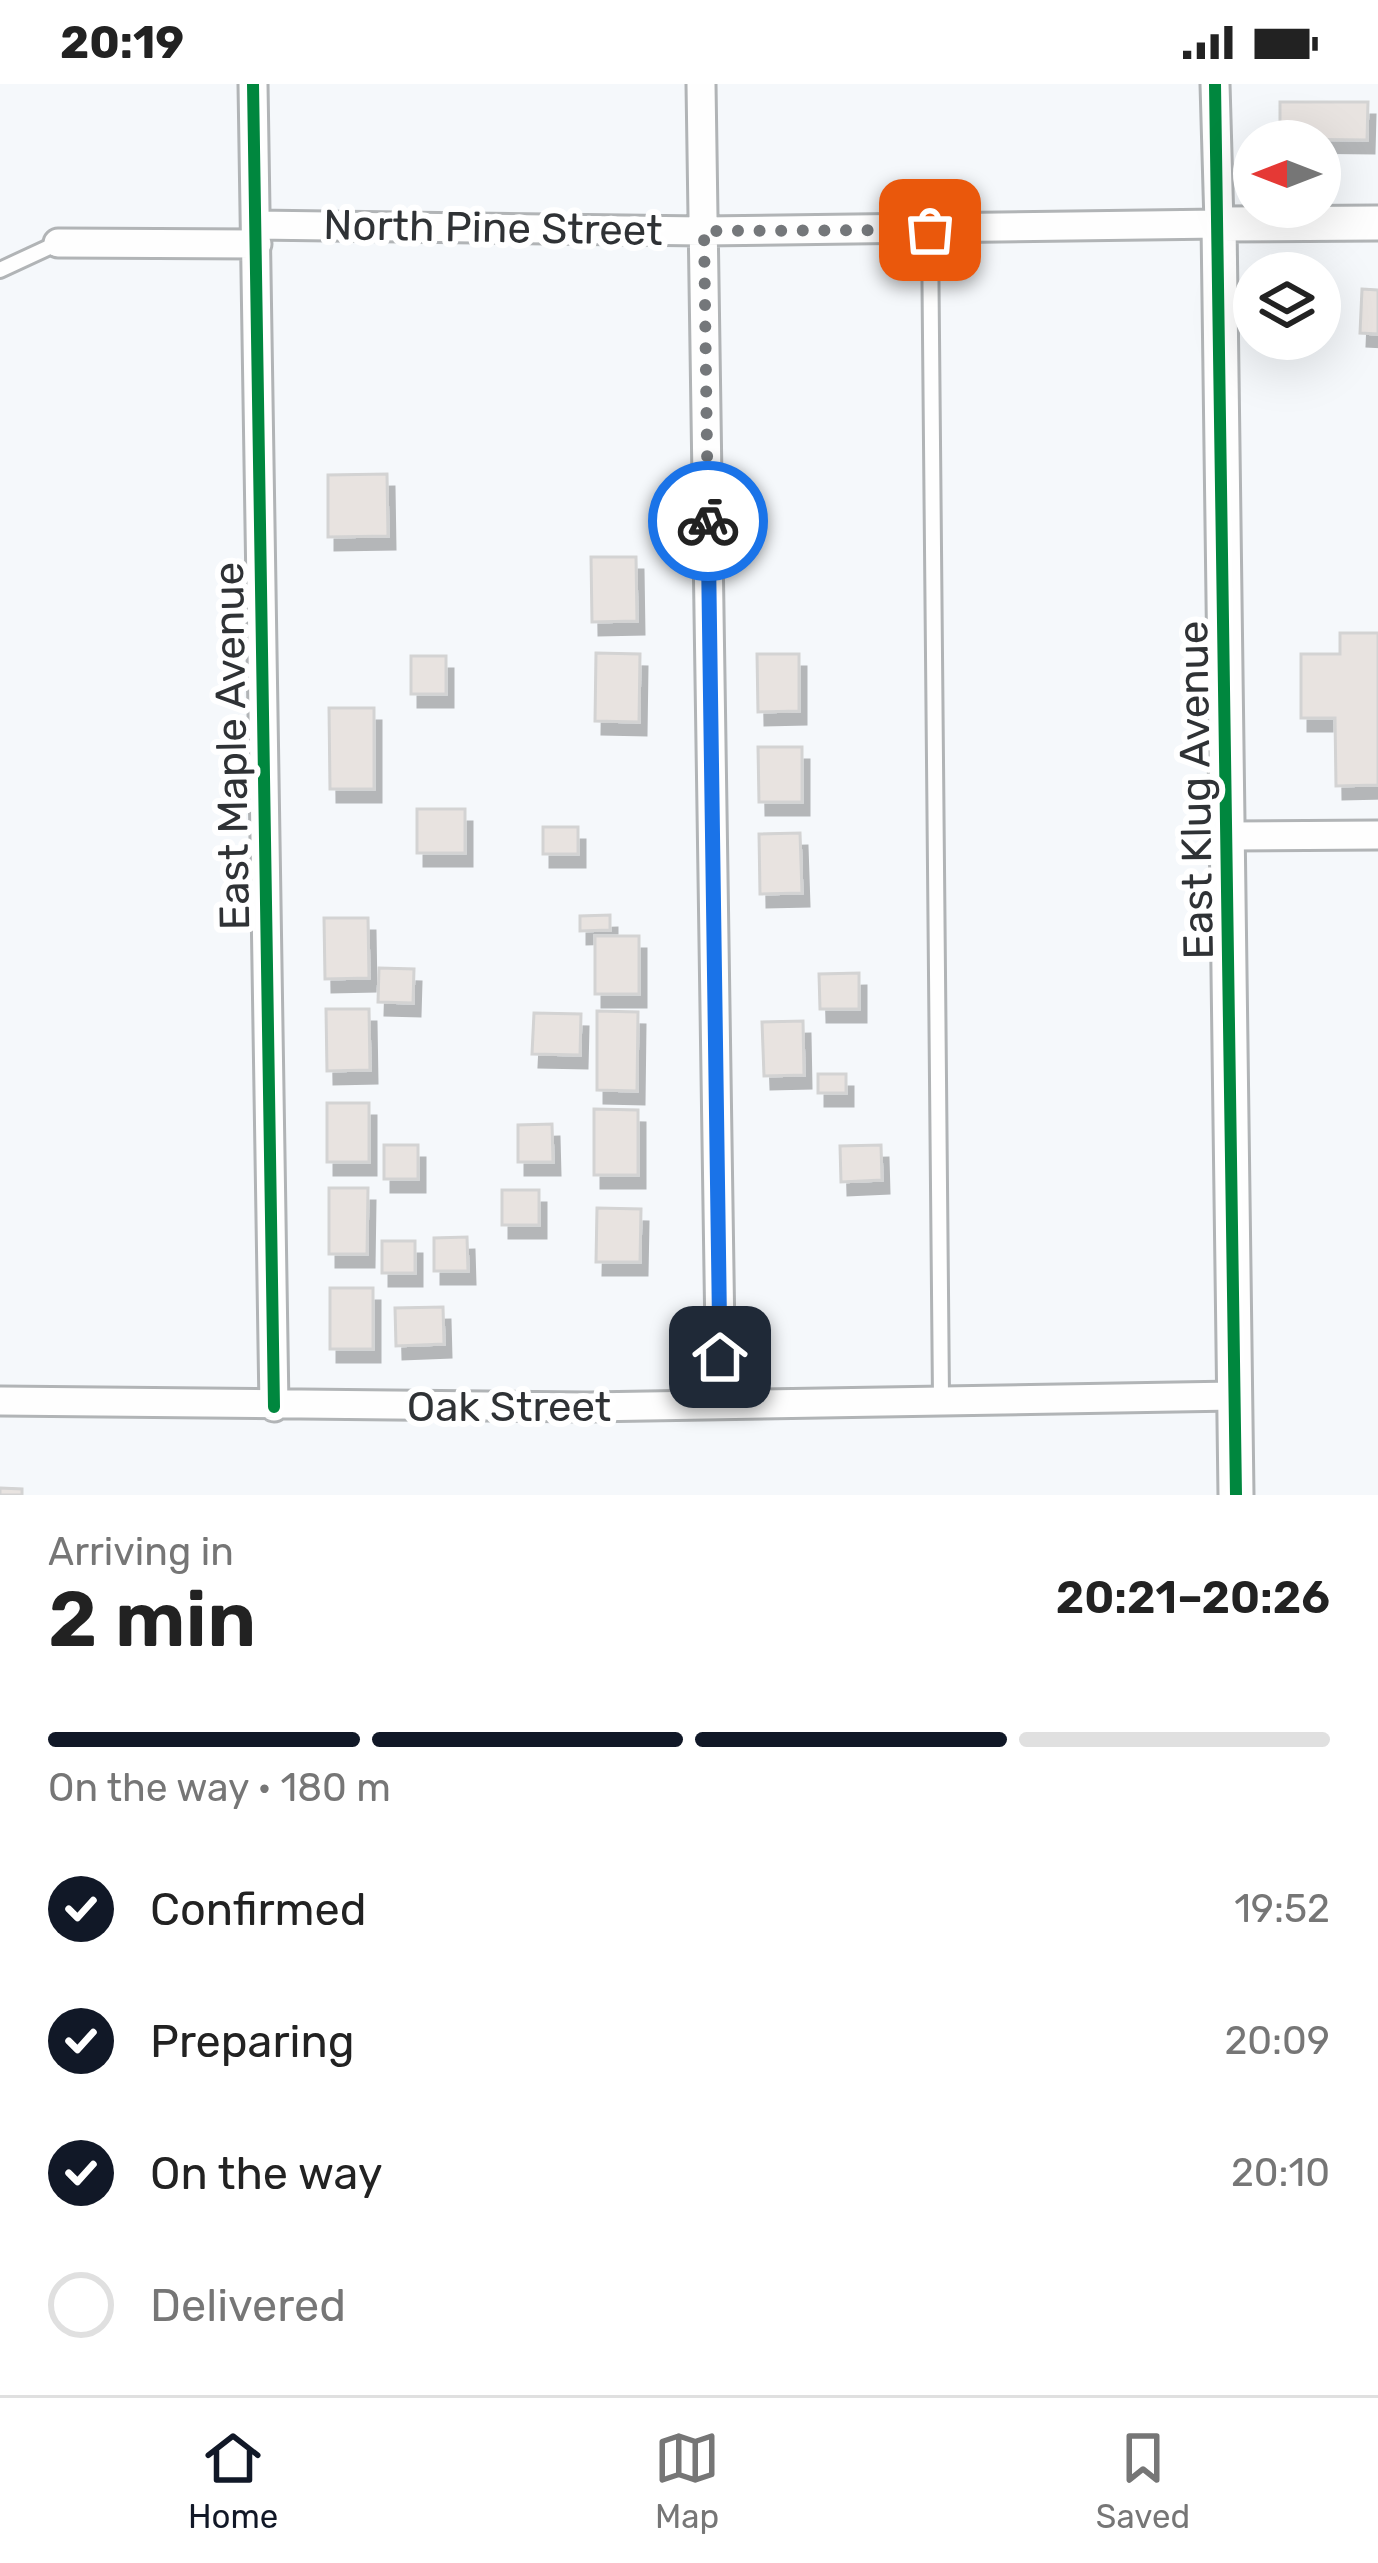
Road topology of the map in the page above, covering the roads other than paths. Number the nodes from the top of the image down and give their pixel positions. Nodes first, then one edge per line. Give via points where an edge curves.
1 (253, 84) edge
2 (701, 84) edge
3 (1215, 84) edge
4 (1219, 224) junction
5 (1378, 224) edge
6 (930, 230) junction
7 (704, 231) junction
8 (256, 234) junction
9 (58, 242) joint
10 (0, 269) edge
11 (1378, 835) edge
12 (1231, 836) junction
13 (1234, 1396) junction
14 (941, 1398) junction
15 (0, 1401) edge
16 (721, 1404) junction
17 (274, 1408) junction
18 (1236, 1495) edge

1 - 8 street, East Maple Avenue
2 - 7 street
3 - 4 street, East Klug Avenue
4 - 5 street, North Pine Street
4 - 6 street, North Pine Street
4 - 12 street, East Klug Avenue
6 - 7 street, North Pine Street
6 - 14 lane
7 - 8 street, North Pine Street
7 - 16 street
8 - 9 street, North Pine Street
8 - 17 street, East Maple Avenue
9 - 10 lane
11 - 12 street
12 - 13 street, East Klug Avenue
13 - 14 street, Oak Street
13 - 18 street, East Klug Avenue
14 - 16 street, Oak Street
15 - 17 street, Oak Street
16 - 17 street, Oak Street

